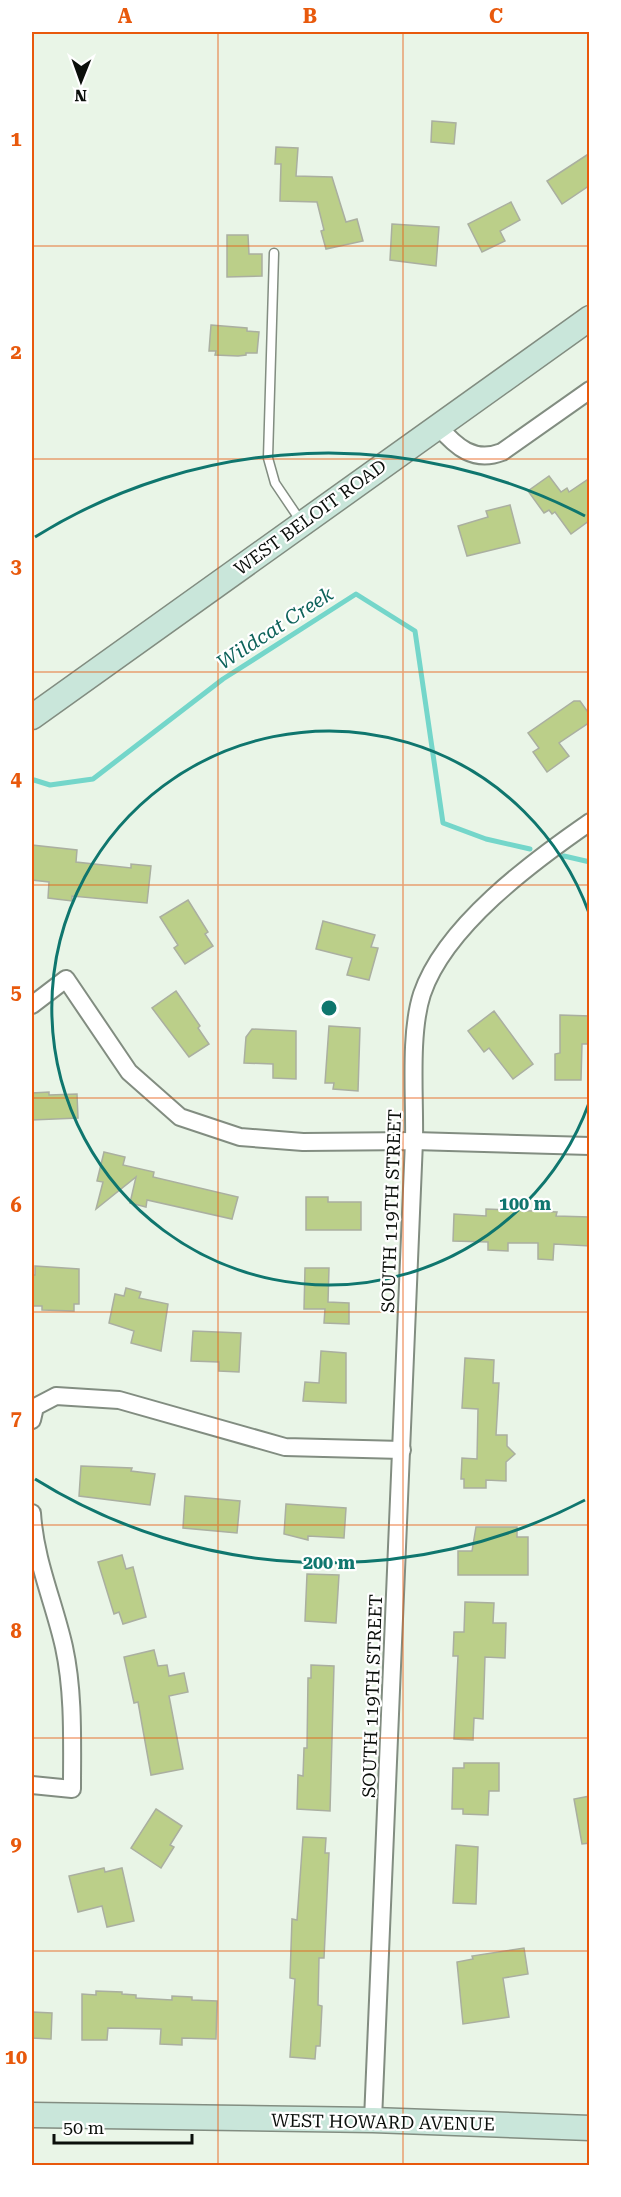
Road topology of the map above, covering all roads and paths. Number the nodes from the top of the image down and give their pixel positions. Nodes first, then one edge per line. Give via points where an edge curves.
1 (274, 254) dead end
2 (590, 318) edge
3 (590, 390) edge
4 (438, 426) junction
5 (302, 523) junction
6 (32, 717) edge
7 (590, 822) edge
8 (32, 1005) edge
9 (414, 1141) junction
10 (590, 1146) edge
11 (32, 1414) edge
12 (32, 1420) edge
13 (402, 1450) junction
14 (32, 1514) edge
15 (32, 1785) edge
16 (32, 2115) edge
17 (373, 2121) junction
18 (590, 2128) edge

1 - 5 lane via 268,458 275,483
2 - 4 main road, WEST BELOIT ROAD
3 - 4 street via 491,456 464,451
4 - 5 main road, WEST BELOIT ROAD
5 - 6 main road, WEST BELOIT ROAD
7 - 9 street, SOUTH 119TH STREET via 549,850 458,931 435,966 422,994 416,1022
8 - 9 street via 66,979 129,1072 180,1117 240,1137 303,1142
9 - 10 street
9 - 13 street, SOUTH 119TH STREET
11 - 12 street
11 - 13 street via 35,1407 56,1396 119,1400 285,1447
13 - 17 street, SOUTH 119TH STREET
14 - 15 street via 40,1569 64,1647 72,1713 72,1789
16 - 17 main road, WEST HOWARD AVENUE
17 - 18 main road, WEST HOWARD AVENUE

